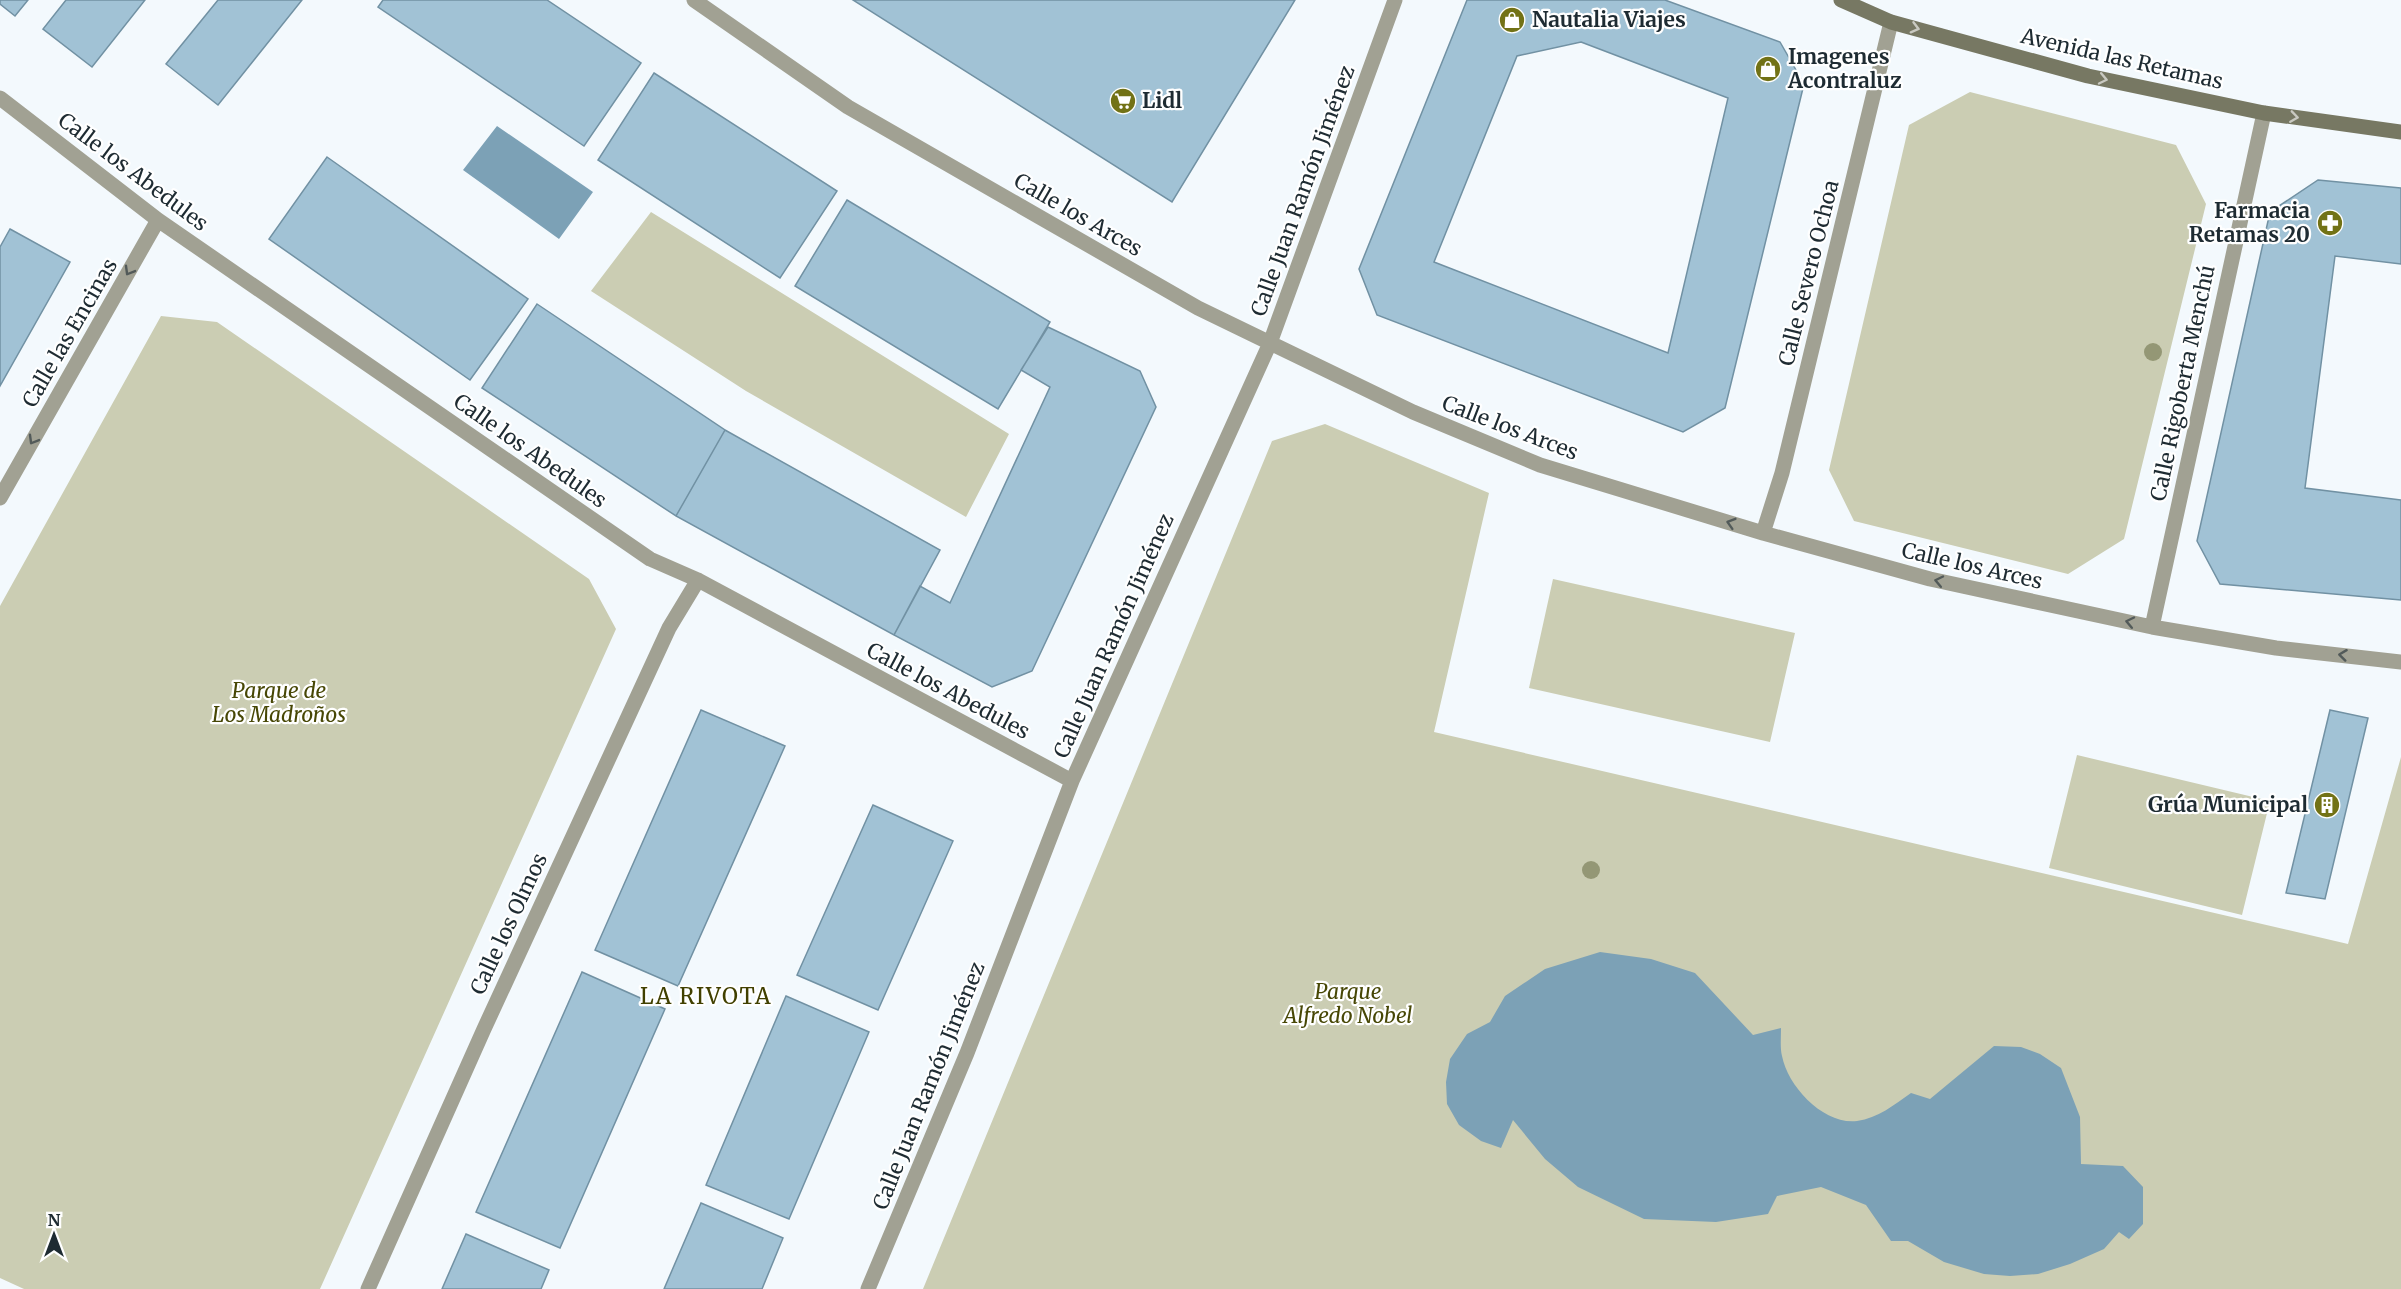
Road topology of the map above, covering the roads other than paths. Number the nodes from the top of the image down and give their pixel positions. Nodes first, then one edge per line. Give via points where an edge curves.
1 (694, 0) edge
2 (1395, 0) edge
3 (1841, 0) edge
4 (1891, 22) junction
5 (0, 98) edge
6 (2264, 112) junction
7 (2401, 132) edge
8 (158, 220) junction
9 (1270, 344) junction
10 (0, 498) edge
11 (1763, 533) junction
12 (698, 580) junction
13 (2152, 627) junction
14 (2401, 662) edge
15 (1072, 781) junction
16 (368, 1289) edge
17 (868, 1289) edge

1 - 9 street, Calle los Arces via 848,107 1198,308
2 - 9 street, Calle Juan Ramón Jiménez
3 - 4 street, Avenida las Retamas
4 -> 6 street, Avenida las Retamas via 2088,76
4 - 11 street, Calle Severo Ochoa via 1782,473
5 - 8 street, Calle los Abedules
6 -> 7 street, Avenida las Retamas
6 - 13 street, Calle Rigoberta Menchú
8 -> 10 street, Calle las Encinas
8 - 12 street, Calle los Abedules via 650,559
11 -> 9 street, Calle los Arces via 1540,465 1413,412
9 - 15 street, Calle Juan Ramón Jiménez
13 -> 11 street, Calle los Arces via 1930,579
12 - 15 street, Calle los Abedules
12 - 16 street, Calle los Olmos via 664,639
14 -> 13 street, Calle los Arces via 2276,648
15 - 17 street, Calle Juan Ramón Jiménez via 967,1053

